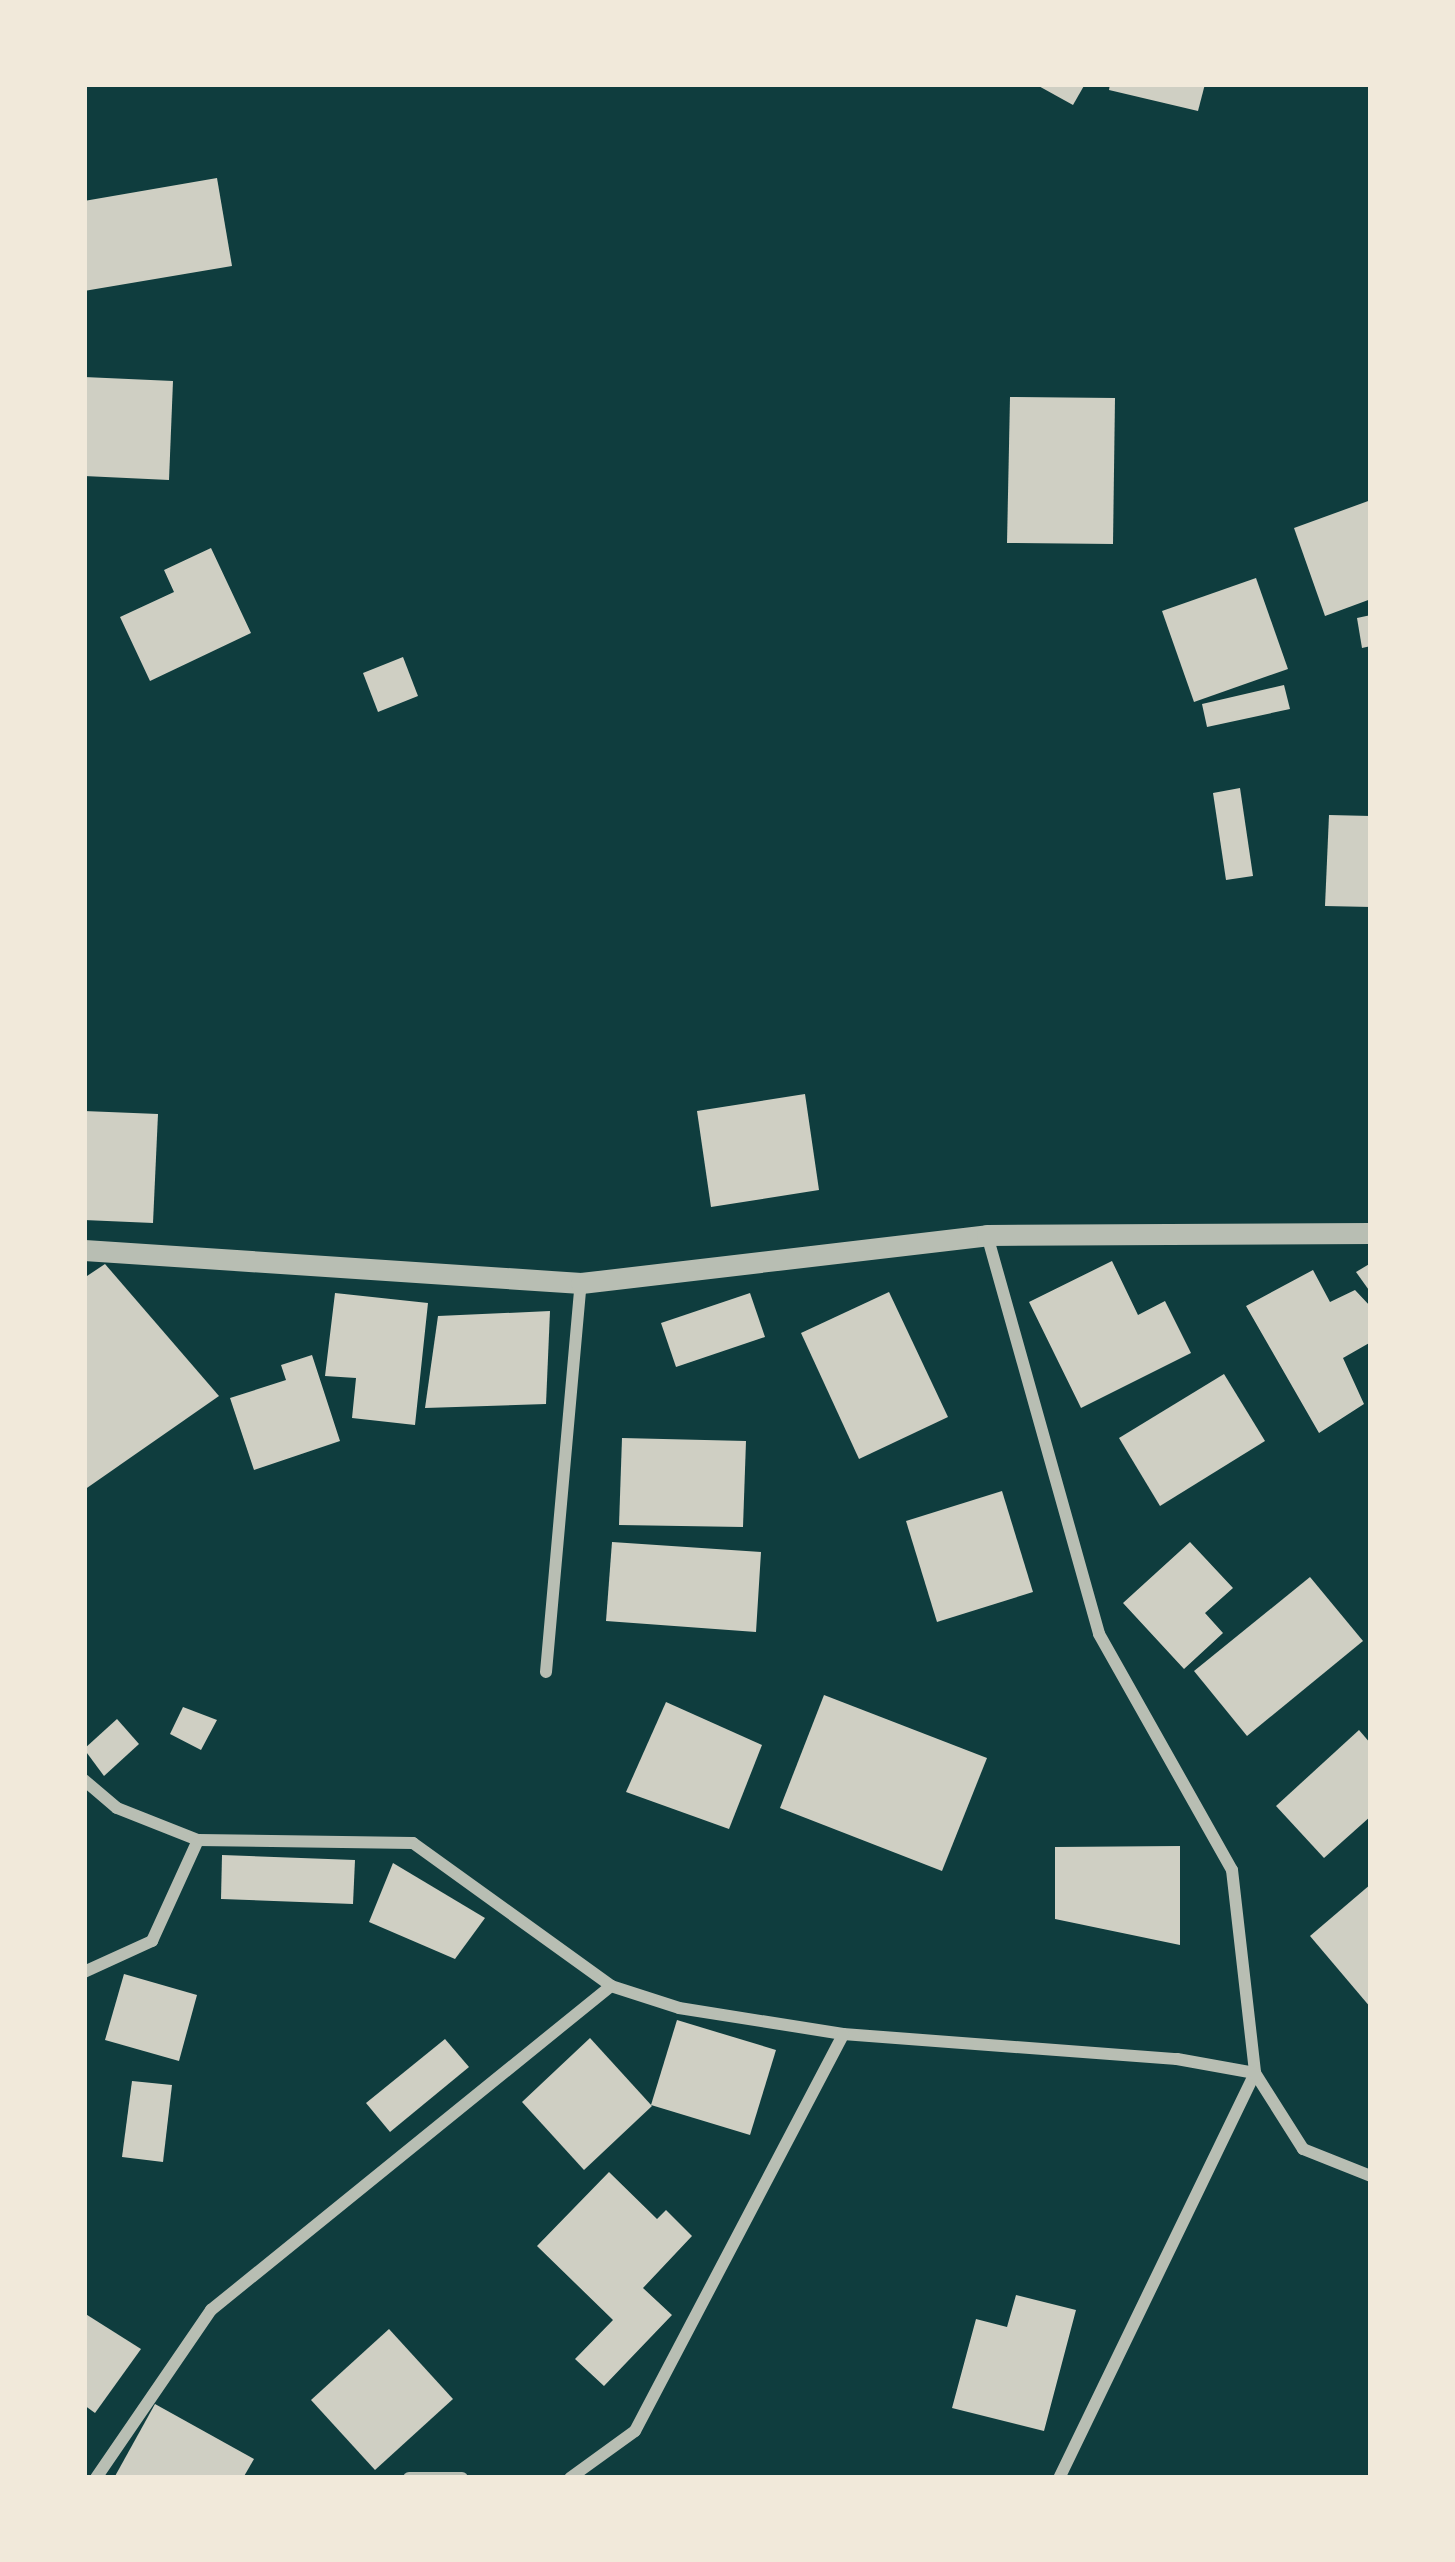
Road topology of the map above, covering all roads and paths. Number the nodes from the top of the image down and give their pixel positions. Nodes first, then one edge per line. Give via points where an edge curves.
1 (1371, 1233) edge
2 (987, 1235) junction
3 (84, 1250) edge
4 (581, 1283) junction
5 (546, 1672) dead end
6 (84, 1780) edge
7 (198, 1840) junction
8 (84, 1972) edge
9 (610, 1986) junction
10 (843, 2034) junction
11 (1255, 2073) junction
12 (1371, 2176) edge
13 (96, 2478) edge
14 (409, 2478) edge
15 (462, 2478) edge
16 (570, 2478) edge
17 (1059, 2478) edge

1 - 2 street
2 - 4 street
2 - 11 street via 1100,1634 1232,1870
3 - 4 street
4 - 5 street
6 - 7 street via 117,1808
7 - 8 street via 152,1941
7 - 9 street via 413,1844
9 - 10 street via 680,2008
9 - 13 street via 211,2310
10 - 11 street via 1177,2059
10 - 16 street via 635,2432
11 - 12 street via 1303,2149
11 - 17 street
14 - 15 street

